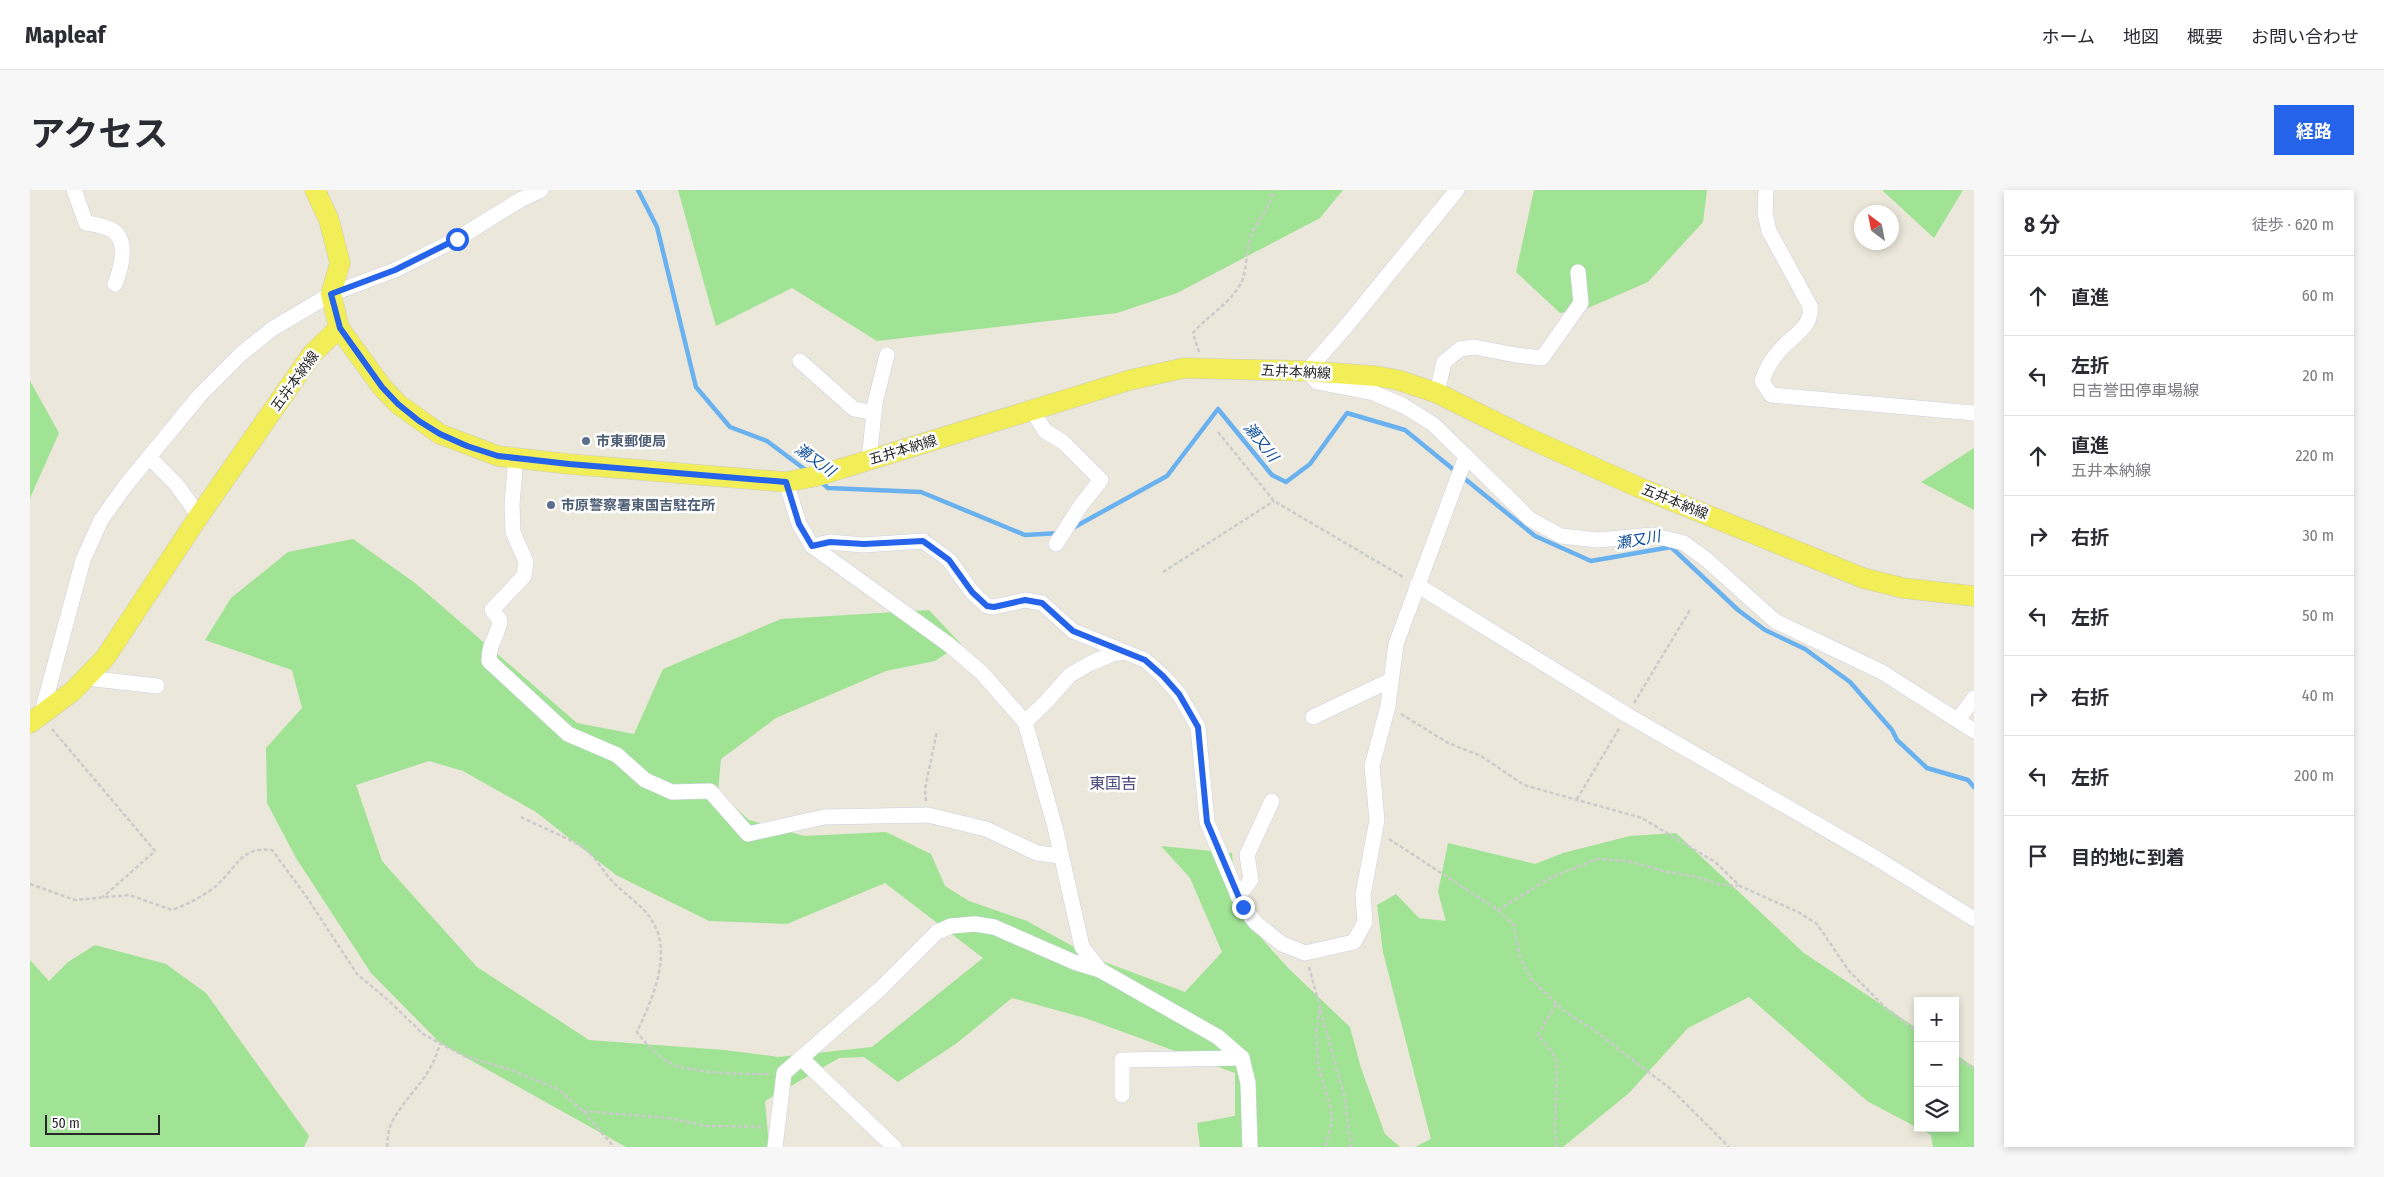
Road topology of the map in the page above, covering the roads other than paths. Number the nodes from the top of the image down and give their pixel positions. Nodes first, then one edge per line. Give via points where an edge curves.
1 (74, 190) edge
2 (315, 190) edge
3 (540, 190) edge
4 (1457, 190) edge
5 (1766, 190) edge
6 (1578, 272) dead end
7 (115, 284) dead end
8 (331, 294) junction
9 (340, 328) junction
10 (887, 355) dead end
11 (800, 361) dead end
12 (1307, 371) junction
13 (1437, 393) junction
14 (1032, 410) junction
15 (874, 413) junction
16 (1974, 413) edge
17 (1466, 456) junction
18 (149, 457) junction
19 (516, 458) junction
20 (869, 460) junction
21 (786, 482) junction
22 (199, 516) junction
23 (1056, 544) dead end
24 (812, 546) junction
25 (1417, 585) junction
26 (1974, 596) edge
27 (1126, 652) junction
28 (86, 678) junction
29 (1391, 680) junction
30 (157, 686) dead end
31 (1974, 698) edge
32 (1313, 717) dead end
33 (36, 720) edge
34 (1958, 720) junction
35 (1024, 722) junction
36 (1974, 730) edge
37 (1272, 801) dead end
38 (1061, 856) junction
39 (1238, 896) junction
40 (1974, 919) edge
41 (1100, 970) junction
42 (801, 1058) junction
43 (1242, 1058) junction
44 (1122, 1095) dead end
45 (775, 1147) edge
46 (894, 1147) edge
47 (1250, 1147) edge

1 - 7 street via 86,223 111,229 119,237 123,253
2 - 8 main road via 329,220 340,263
3 - 8 street via 457,239 395,270
4 - 12 street
5 - 16 street via 1765,213 1769,231 1810,306 1811,315 1804,327 1767,366 1762,381 1771,395
6 - 13 street via 1582,304 1542,358 1474,347 1460,349 1444,362
8 - 9 main road
8 - 18 street via 272,329 241,354 200,395
9 - 19 main road, 五井本納線 via 382,387 419,421 467,446
9 - 22 main road, 五井本納線 via 312,354
10 - 15 street
11 - 15 street via 854,409
12 - 13 main road, 五井本納線 via 1390,378
12 - 14 main road, 五井本納線 via 1184,368
12 - 17 street via 1317,382 1374,393 1404,406 1433,424
13 - 26 main road, 五井本納線 via 1638,487 1854,574 1904,588
14 - 20 main road, 五井本納線
14 - 23 street via 1045,431 1063,442 1101,480
15 - 20 street
17 - 25 street
17 - 34 street via 1530,519 1561,536 1598,540 1652,535 1684,543 1775,621 1882,672
18 - 22 street via 176,484
18 - 33 street via 101,520 83,560
19 - 21 main road, 五井本納線
19 - 38 street via 513,532 526,562 524,576 492,610 500,620 499,630 489,646 489,661 568,734 617,755 645,780 672,792 710,790 748,834 824,818 928,815 986,829 1037,854
20 - 21 main road, 五井本納線 via 800,481
21 - 24 street via 799,524
22 - 28 main road, 五井本納線 via 105,658
24 - 27 street via 830,542 923,541 949,560 972,592 987,606 1025,600 1042,603 1073,631
24 - 35 street via 948,644 982,673
25 - 29 street via 1396,644
25 - 40 street via 1627,715 1876,858
27 - 35 street via 1112,654 1070,675
27 - 39 street via 1145,660 1163,676 1179,694 1198,727 1207,822
28 - 30 street
28 - 33 main road, 五井本納線
29 - 32 street
29 - 39 street via 1388,706 1372,766 1378,820 1363,895 1365,922 1354,942 1305,953 1282,944 1256,923
31 - 34 street
34 - 36 street
35 - 38 street
37 - 39 street via 1247,855 1251,880
38 - 41 street via 1082,947
41 - 42 street via 994,927 975,924 951,926 937,932 880,989
41 - 43 street via 1218,1037
42 - 45 street via 784,1073
42 - 46 street
43 - 44 street via 1122,1060
43 - 47 street via 1248,1083

